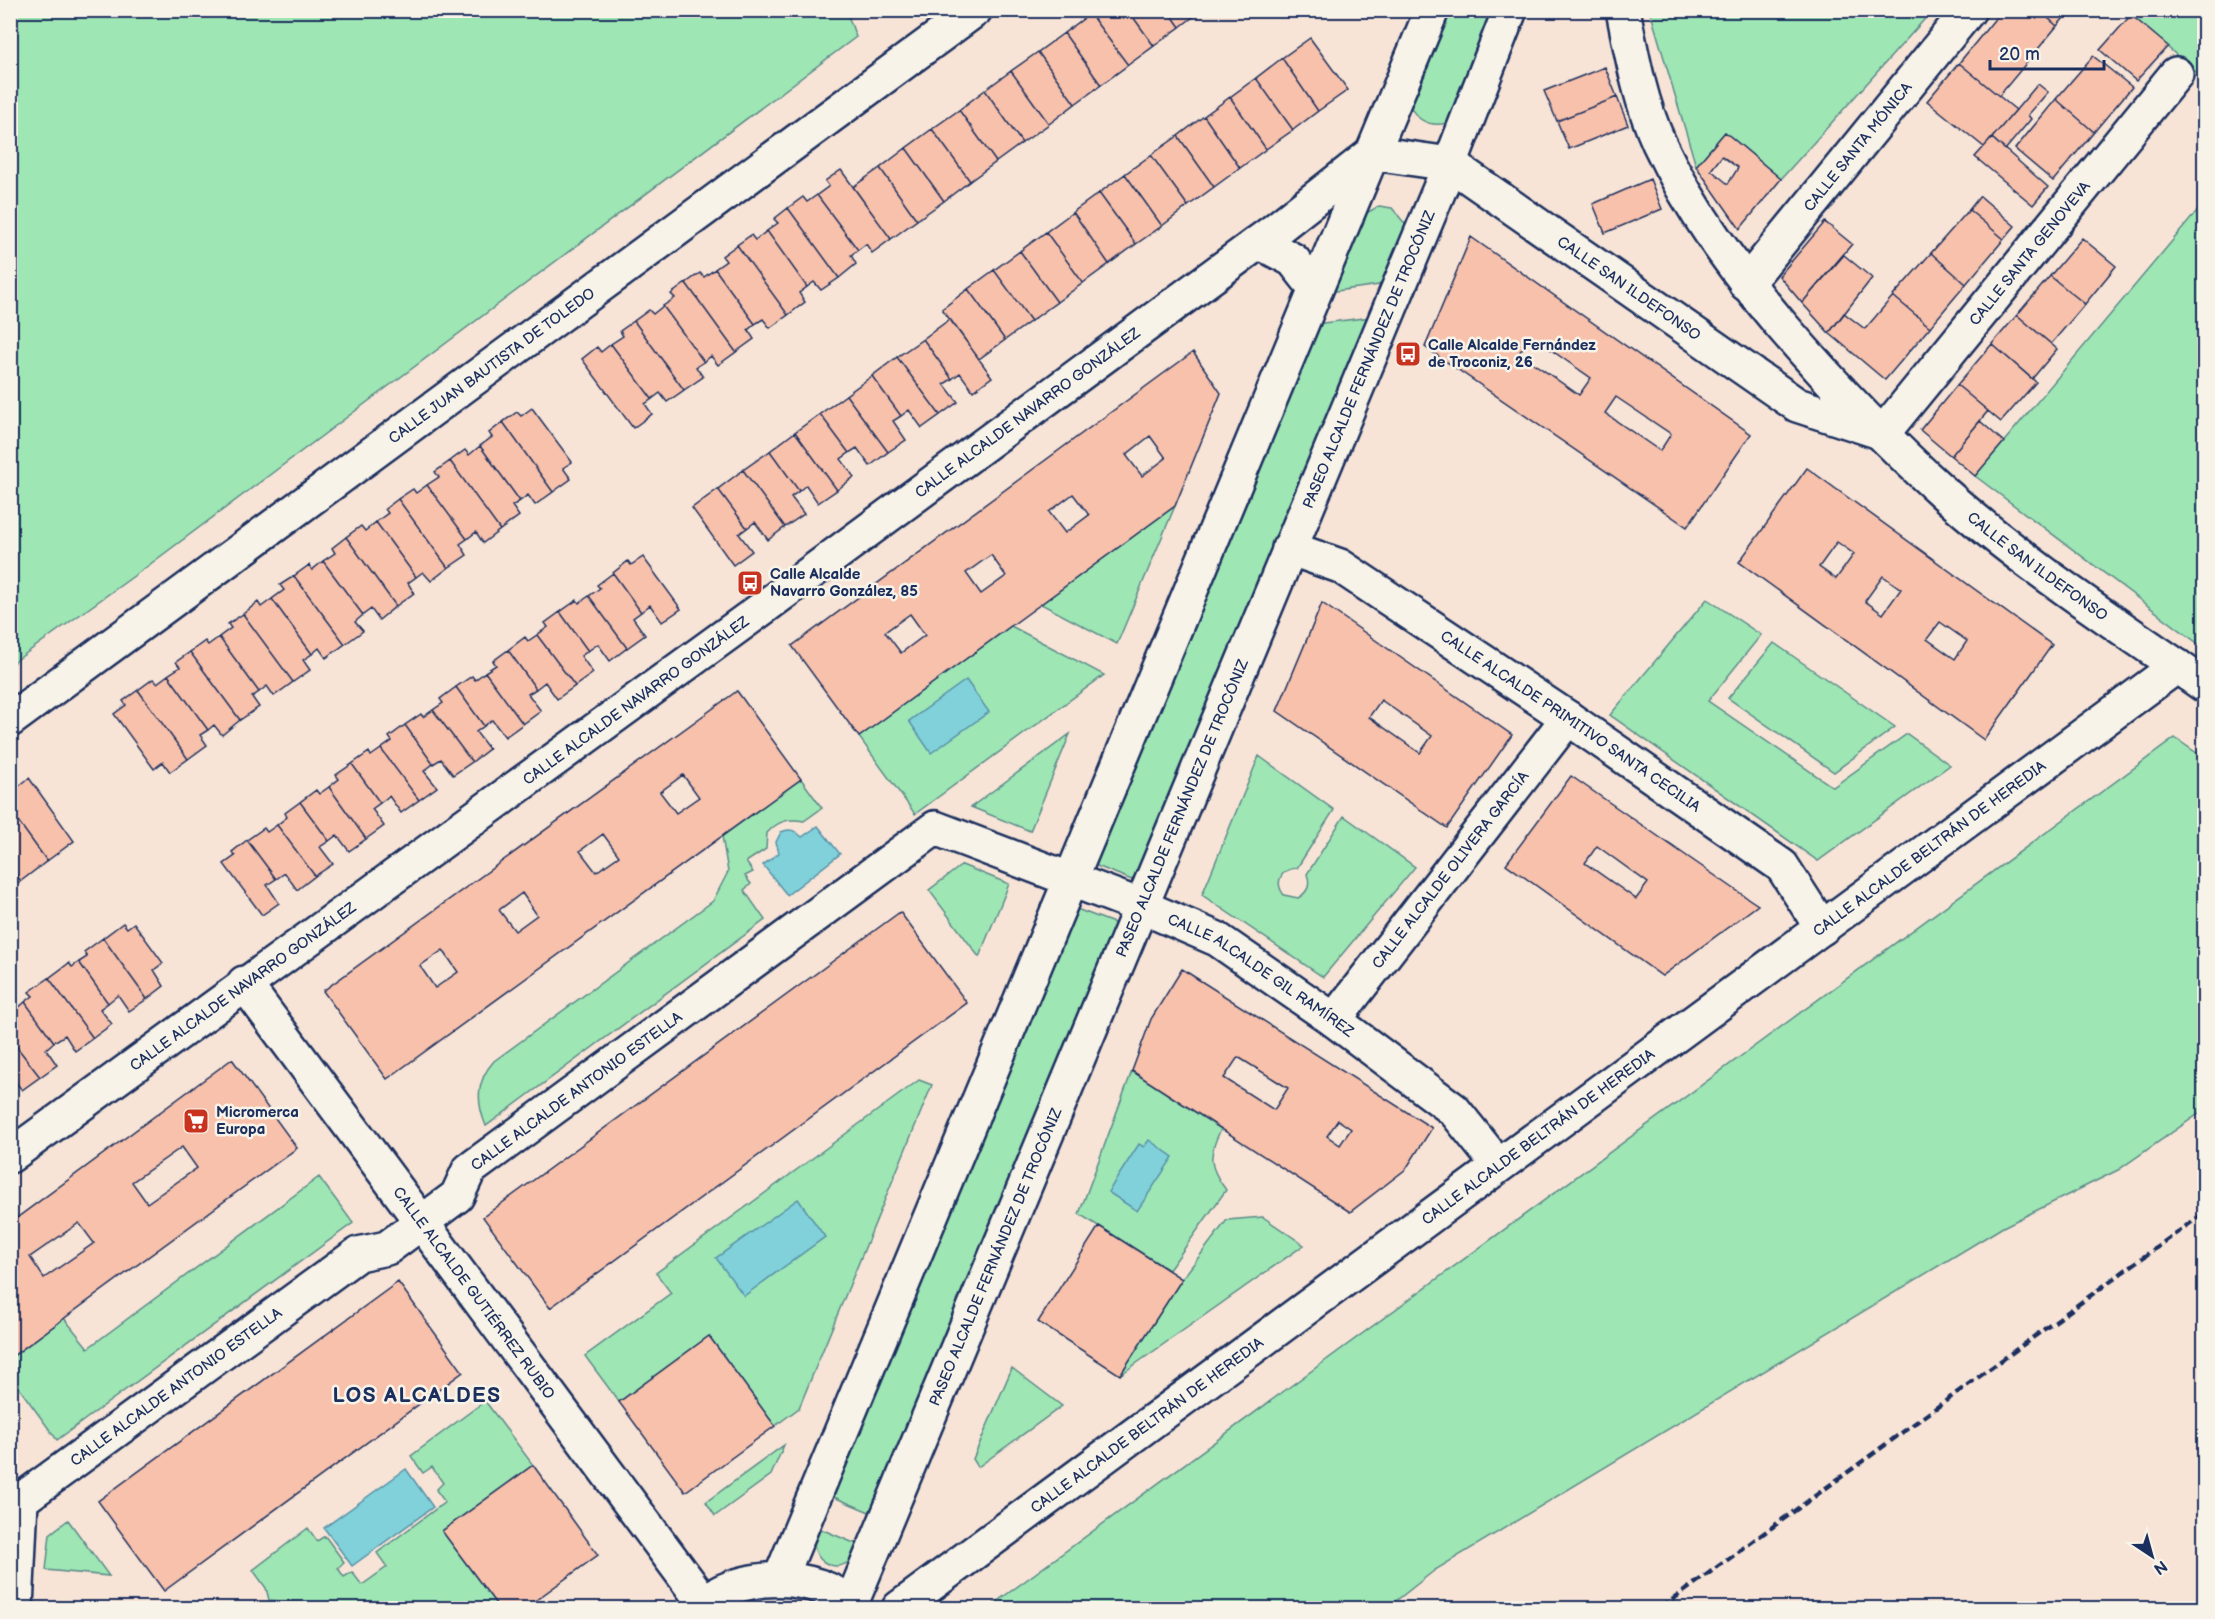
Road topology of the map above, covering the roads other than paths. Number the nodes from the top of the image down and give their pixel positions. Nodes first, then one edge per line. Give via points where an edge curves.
1 (975, 10) edge
2 (1432, 10) edge
3 (1510, 10) edge
4 (1623, 10) edge
5 (1968, 10) edge
6 (2176, 74) dead end
7 (1373, 153) junction
8 (1450, 164) junction
9 (1259, 242) junction
10 (1746, 284) junction
11 (1316, 289) junction
12 (1883, 433) junction
13 (1289, 548) junction
14 (2178, 666) junction
15 (2205, 685) edge
16 (1568, 718) junction
17 (10, 720) edge
18 (935, 828) joint
19 (1071, 881) junction
20 (1143, 907) junction
21 (1822, 928) junction
22 (244, 983) junction
23 (1334, 1020) junction
24 (1486, 1150) dead end
25 (10, 1156) edge
26 (422, 1223) junction
27 (780, 1579) junction
28 (701, 1606) edge
29 (853, 1606) edge
30 (16, 1608) edge
31 (899, 1608) edge

1 - 17 street, CALLE JUAN BAUTISTA DE TOLEDO
2 - 7 street
3 - 8 street, PASEO ALCALDE FERNÁNDEZ DE TROCÓNIZ
4 - 10 street, CALLE SAN ILDEFONSO via 1636,79 1659,142 1690,204
5 - 10 street, CALLE SANTA MÓNICA
6 - 12 street, CALLE SANTA GENOVEVA
7 - 8 street, CALLE SAN ILDEFONSO
7 - 9 street, CALLE ALCALDE NAVARRO GONZÁLEZ
7 - 11 street
8 - 12 street, CALLE SAN ILDEFONSO via 1797,405
8 - 13 street, PASEO ALCALDE FERNÁNDEZ DE TROCÓNIZ
9 - 11 street via 1293,260
9 - 22 street, CALLE ALCALDE NAVARRO GONZÁLEZ
10 - 12 street, CALLE SAN ILDEFONSO via 1816,366
11 - 19 street
12 - 14 street, CALLE SAN ILDEFONSO via 1945,494 2016,552
13 - 16 street, CALLE ALCALDE PRIMITIVO SANTA CECILIA via 1340,566
13 - 20 street, PASEO ALCALDE FERNÁNDEZ DE TROCÓNIZ
14 - 15 street, CALLE SAN ILDEFONSO
14 - 21 street, CALLE ALCALDE BELTRÁN DE HEREDIA
16 - 21 street, CALLE ALCALDE PRIMITIVO SANTA CECILIA via 1782,866
16 - 23 street, CALLE ALCALDE OLIVERA GARCÍA
18 - 19 street, CALLE ALCALDE GIL RAMÍREZ
18 - 26 street, CALLE ALCALDE ANTONIO ESTELLA via 470,1170 458,1196
19 - 20 street, CALLE ALCALDE GIL RAMÍREZ
19 - 27 street
20 - 23 street, CALLE ALCALDE GIL RAMÍREZ via 1217,939
20 - 29 street, PASEO ALCALDE FERNÁNDEZ DE TROCÓNIZ
21 - 31 street, CALLE ALCALDE BELTRÁN DE HEREDIA
22 - 25 street, CALLE ALCALDE NAVARRO GONZÁLEZ
22 - 26 street, CALLE ALCALDE GUTIÉRREZ RUBIO
23 - 24 street, CALLE ALCALDE GIL RAMÍREZ via 1454,1110
26 - 28 street, CALLE ALCALDE GUTIÉRREZ RUBIO
26 - 30 street, CALLE ALCALDE ANTONIO ESTELLA via 387,1248 358,1254 21,1500
27 - 28 street via 744,1583
27 - 29 street via 818,1586

